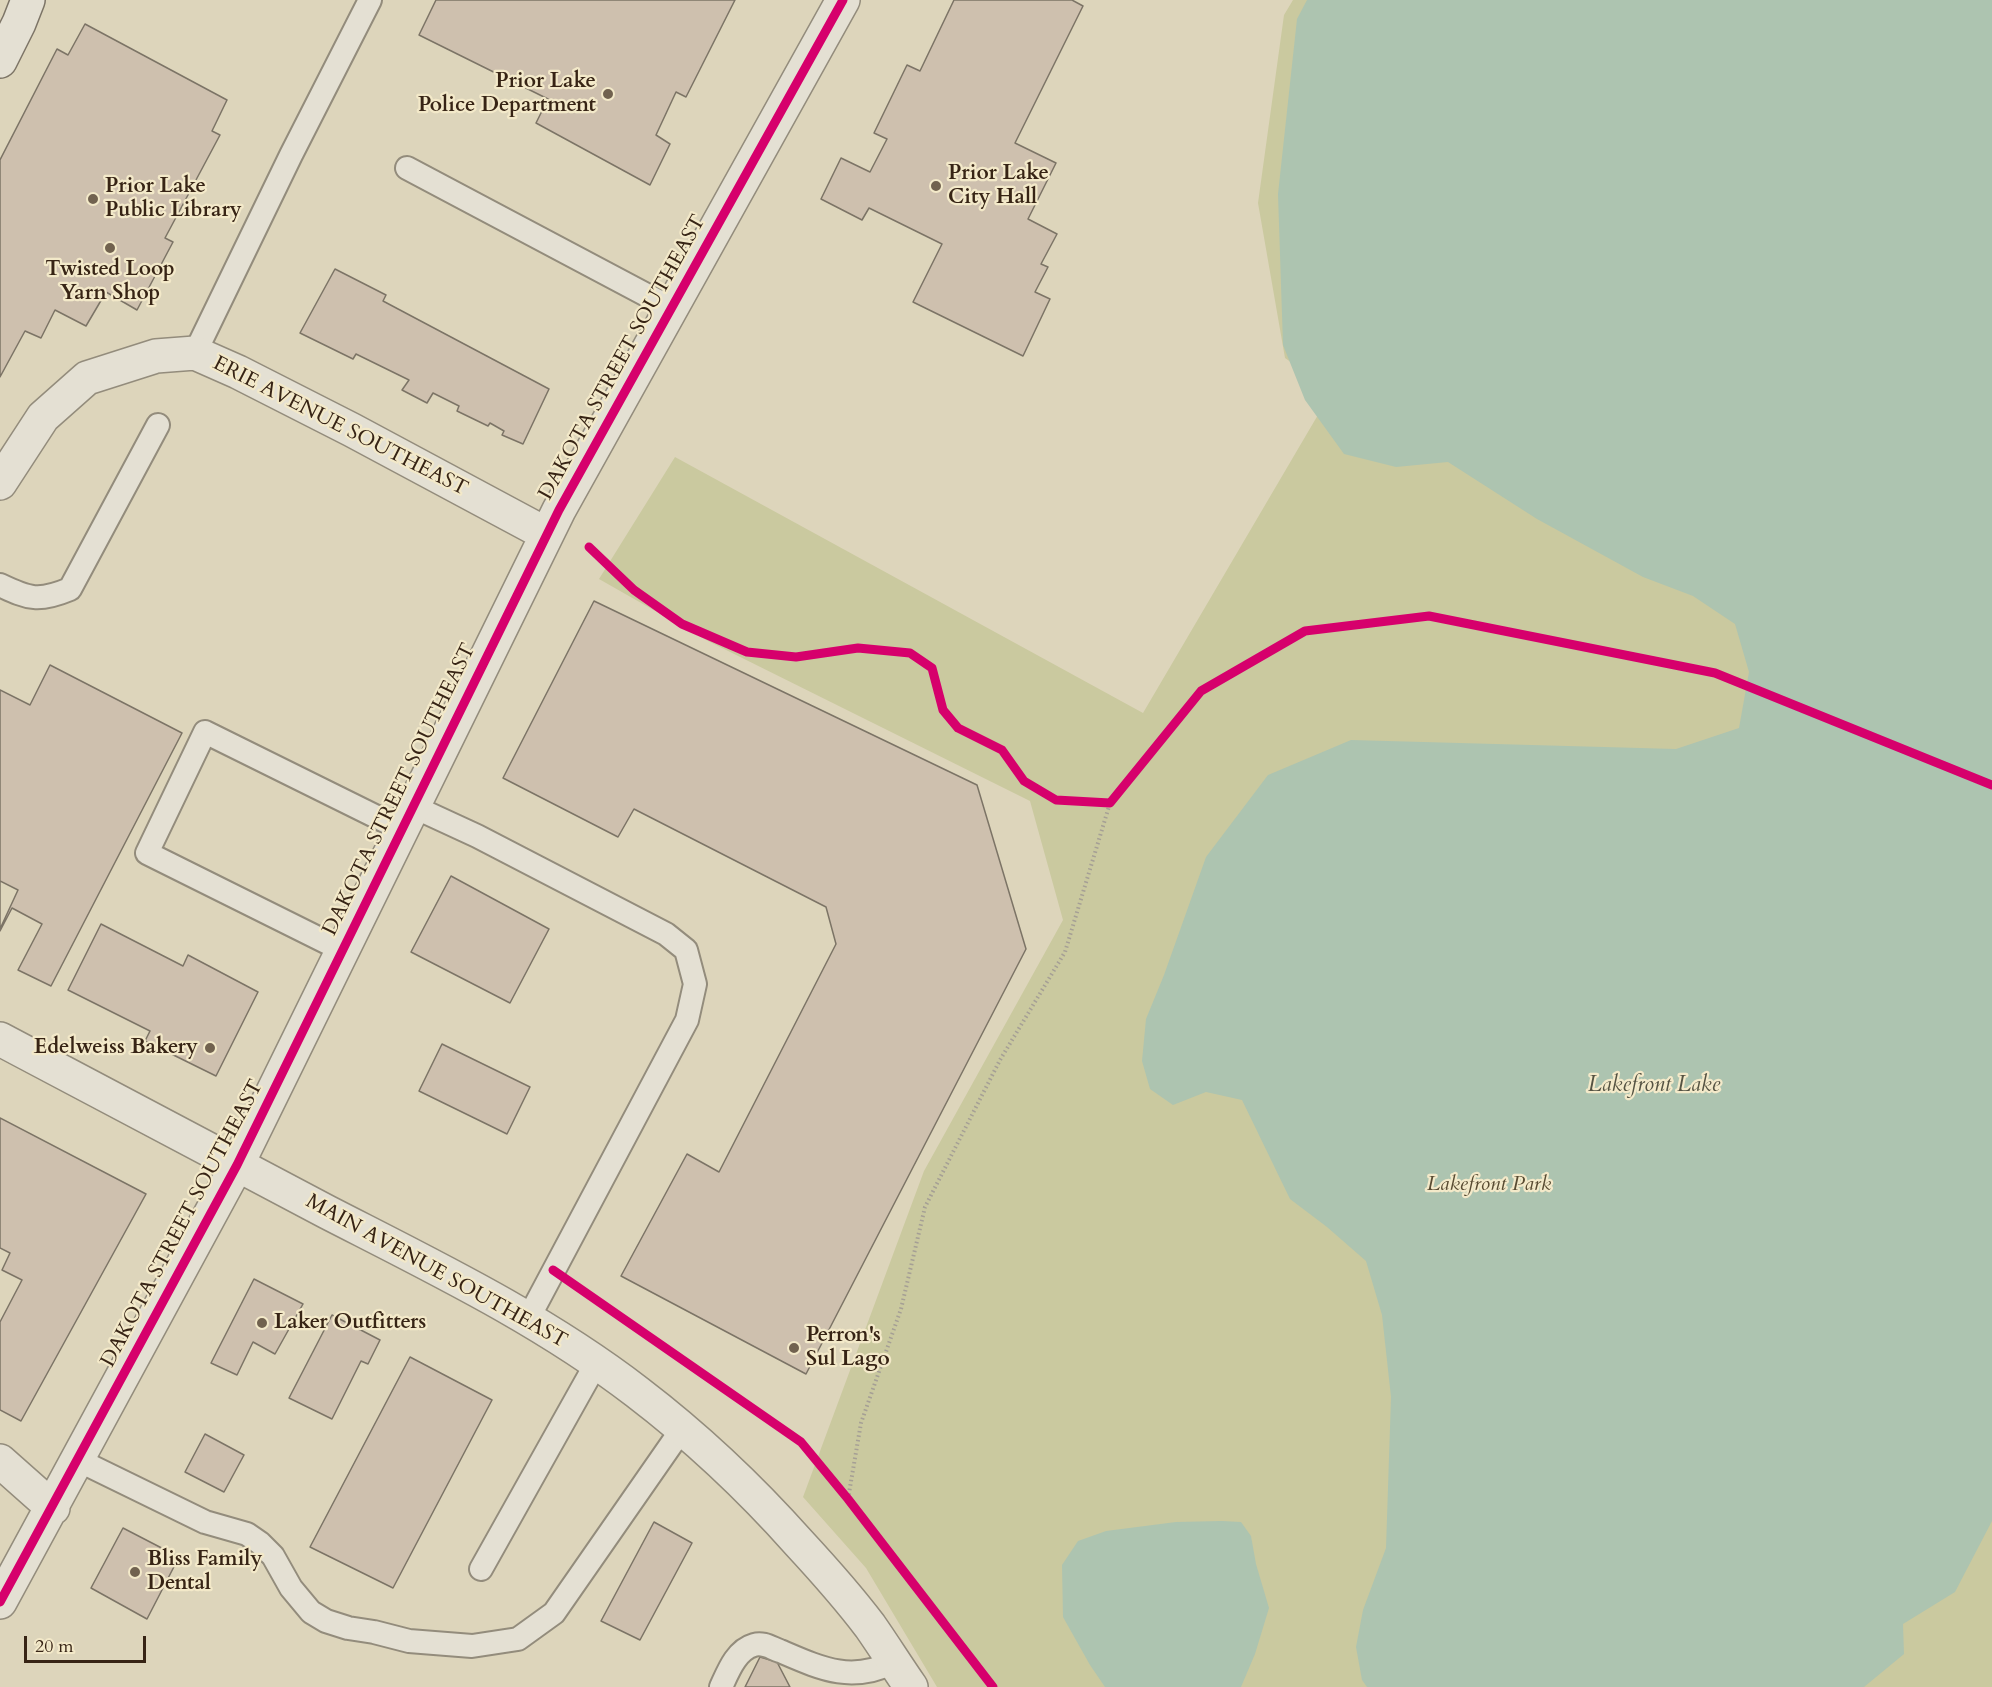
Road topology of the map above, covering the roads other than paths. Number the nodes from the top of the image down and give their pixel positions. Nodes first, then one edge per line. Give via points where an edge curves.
1 (28, 0) edge
2 (370, 0) edge
3 (843, 0) edge
4 (0, 61) edge
5 (407, 168) dead end
6 (671, 308) junction
7 (195, 353) junction
8 (158, 425) dead end
9 (0, 483) edge
10 (546, 534) junction
11 (0, 585) edge
12 (406, 817) junction
13 (342, 950) junction
14 (0, 1039) edge
15 (237, 1165) junction
16 (528, 1319) junction
17 (597, 1362) junction
18 (682, 1429) junction
19 (78, 1460) junction
20 (0, 1461) edge
21 (53, 1508) junction
22 (481, 1569) dead end
23 (0, 1602) edge
24 (903, 1675) edge
25 (721, 1687) edge

1 - 4 street
2 - 7 lane
3 - 6 street, DAKOTA STREET SOUTHEAST
5 - 6 lane
6 - 10 street, DAKOTA STREET SOUTHEAST
7 - 9 street, ERIE AVENUE SOUTHEAST via 156,356 87,378 43,417
7 - 10 street, ERIE AVENUE SOUTHEAST via 352,430
8 - 11 lane via 70,589 46,598 18,594
10 - 12 street, DAKOTA STREET SOUTHEAST
12 - 13 street, DAKOTA STREET SOUTHEAST
12 - 13 lane via 205,732 147,854
12 - 16 lane via 477,836 666,934 686,950 695,984 687,1020
13 - 15 street, DAKOTA STREET SOUTHEAST
14 - 15 street, MAIN AVENUE SOUTHEAST
15 - 16 street, MAIN AVENUE SOUTHEAST
15 - 19 street, DAKOTA STREET SOUTHEAST
16 - 17 street, MAIN AVENUE SOUTHEAST
17 - 18 street, MAIN AVENUE SOUTHEAST
17 - 22 lane
18 - 19 lane via 554,1613 518,1640 472,1646 409,1641 326,1621 310,1612 273,1556 247,1534 205,1522
18 - 24 street, MAIN AVENUE SOUTHEAST via 769,1509 869,1624
19 - 21 street, DAKOTA STREET SOUTHEAST
20 - 21 street
21 - 23 street, DAKOTA STREET SOUTHEAST
24 - 25 lane via 881,1668 860,1673 826,1669 765,1644 753,1645 734,1661

